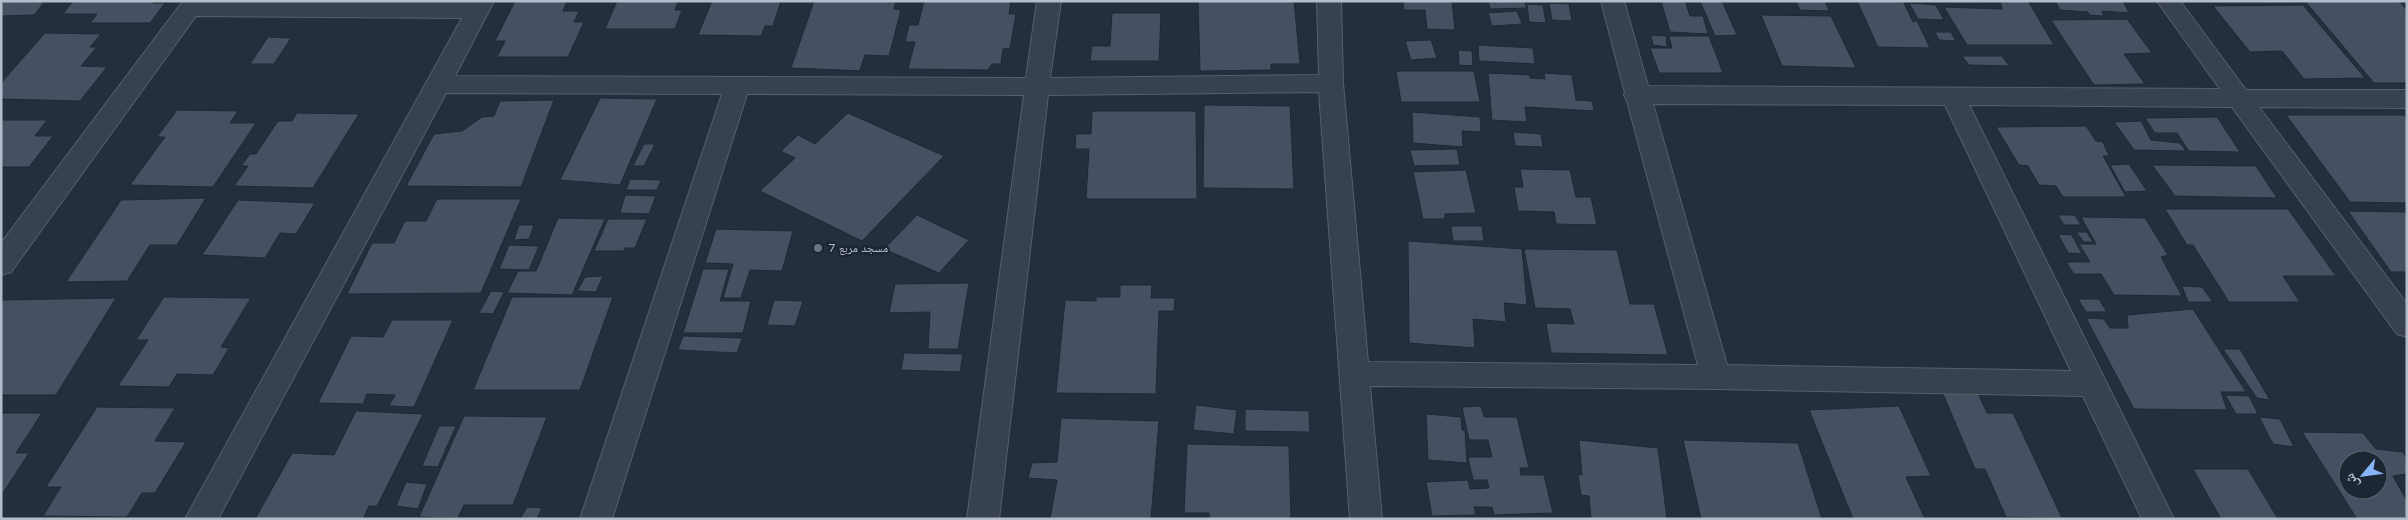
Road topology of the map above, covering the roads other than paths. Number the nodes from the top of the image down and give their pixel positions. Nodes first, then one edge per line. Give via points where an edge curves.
1 (1050, 1) edge
2 (1329, 1) edge
3 (1612, 1) edge
4 (2168, 1) edge
5 (192, 5) edge
6 (480, 6) edge
7 (1331, 82) junction
8 (438, 84) junction
9 (737, 87) junction
10 (1037, 87) junction
11 (1636, 95) junction
12 (1954, 97) junction
13 (2238, 97) junction
14 (2407, 99) edge
15 (1, 264) edge
16 (2407, 326) edge
17 (1355, 374) junction
18 (1716, 377) junction
19 (2092, 384) junction
20 (201, 519) edge
21 (596, 519) edge
22 (983, 519) edge
23 (1366, 519) edge
24 (2158, 519) edge

1 - 10 street
2 - 7 street
3 - 11 street
4 - 13 street
5 - 6 street
5 - 15 street
6 - 8 street
7 - 10 street
7 - 17 street
8 - 9 street
8 - 20 street
9 - 10 street
9 - 21 street
10 - 22 street
11 - 12 street
11 - 18 street
12 - 13 street
12 - 19 street
13 - 14 street
13 - 16 street
17 - 18 street
17 - 23 street
18 - 19 street
19 - 24 street

